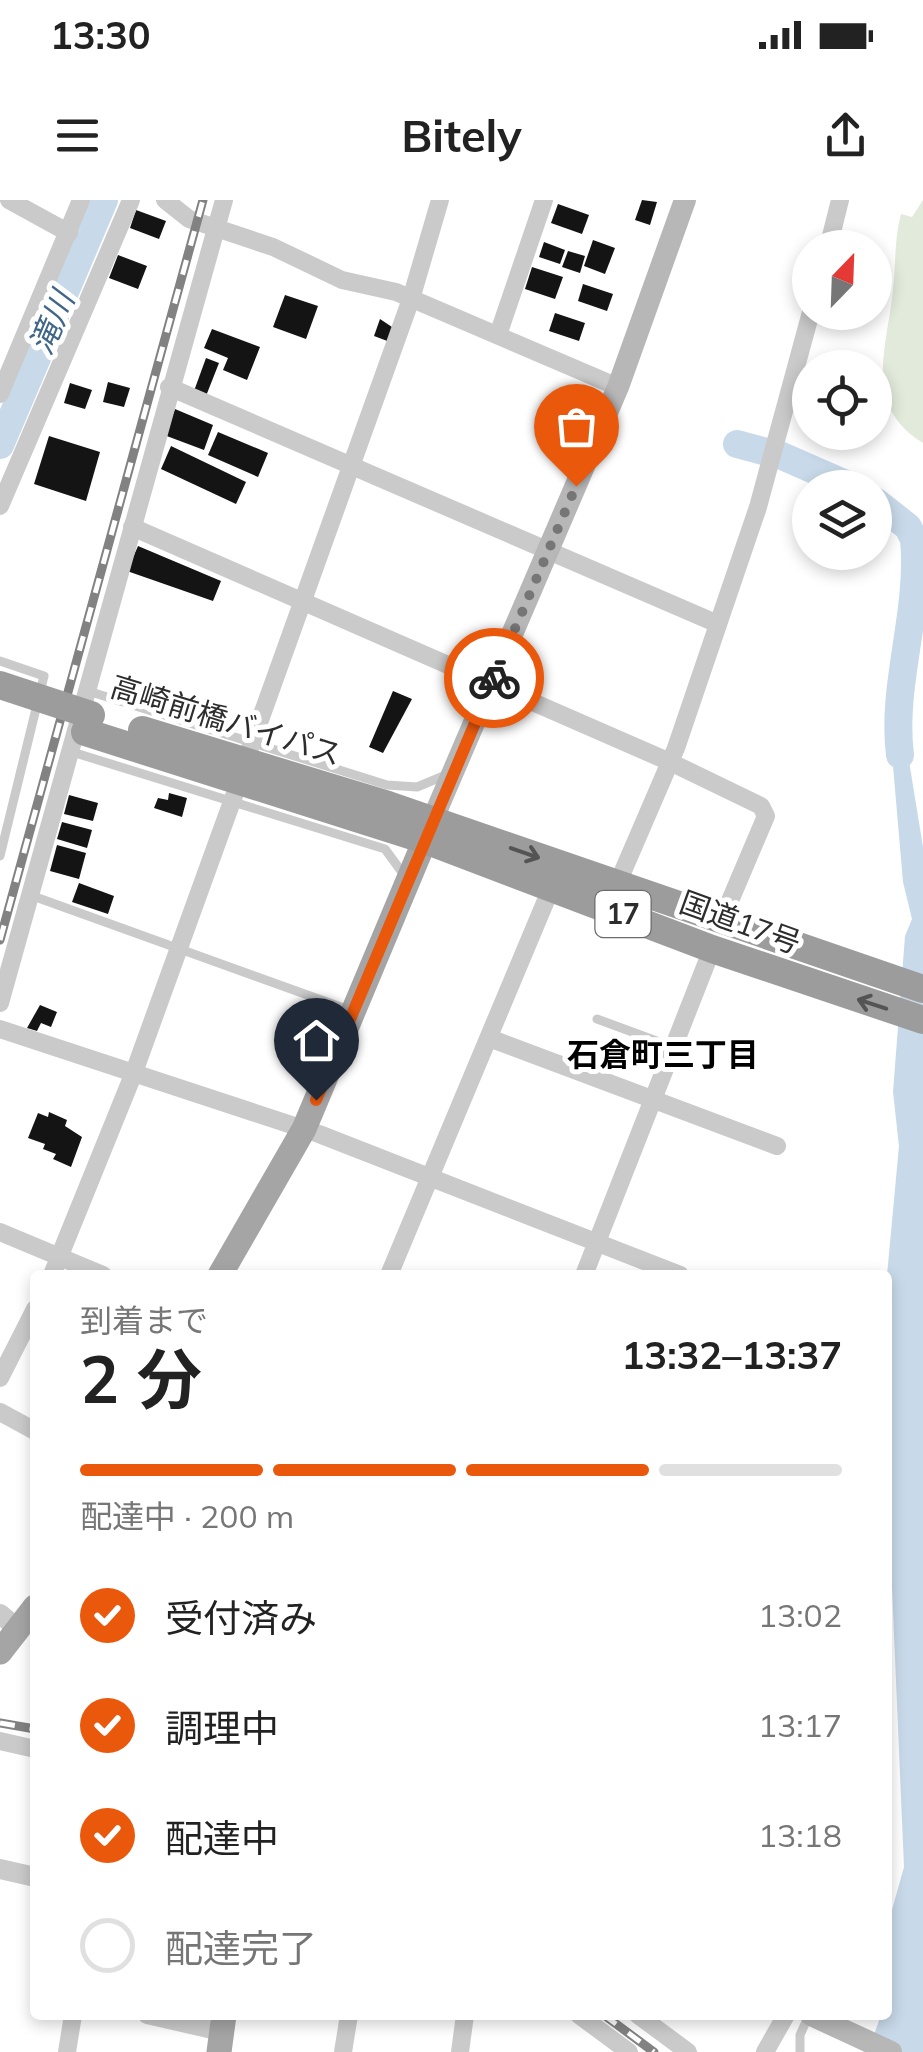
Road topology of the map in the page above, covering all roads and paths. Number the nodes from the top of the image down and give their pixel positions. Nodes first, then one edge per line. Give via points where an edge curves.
1 (9, 200) edge
2 (82, 200) edge
3 (131, 200) edge
4 (165, 200) edge
5 (224, 200) edge
6 (440, 200) edge
7 (544, 200) edge
8 (685, 200) edge
9 (840, 200) edge
10 (218, 228) junction
11 (832, 230) edge
12 (69, 232) junction
13 (411, 299) junction
14 (806, 330) edge
15 (498, 336) junction
16 (6, 360) edge
17 (169, 387) junction
18 (618, 388) junction
19 (0, 394) edge
20 (351, 466) junction
21 (0, 506) edge
22 (132, 526) junction
23 (549, 552) junction
24 (304, 600) junction
25 (718, 624) junction
26 (0, 661) edge
27 (492, 684) junction
28 (0, 685) edge
29 (0, 704) edge
30 (83, 722) junction
31 (251, 745) junction
32 (670, 762) junction
33 (453, 772) junction
34 (233, 799) junction
35 (3, 830) edge
36 (429, 830) junction
37 (0, 856) edge
38 (408, 882) junction
39 (617, 885) junction
40 (552, 886) junction
41 (30, 895) junction
42 (717, 936) junction
43 (178, 950) junction
44 (923, 990) edge
45 (0, 1003) edge
46 (354, 1012) junction
47 (598, 1018) dead end
48 (923, 1020) edge
49 (0, 1029) edge
50 (489, 1038) junction
51 (672, 1048) junction
52 (133, 1075) junction
53 (653, 1098) junction
54 (304, 1129) junction
55 (777, 1146) dead end
56 (432, 1177) junction
57 (0, 1232) edge
58 (598, 1242) junction
59 (57, 1266) edge
60 (223, 1270) edge
61 (392, 1270) edge
62 (586, 1270) edge
63 (668, 1270) edge
64 (30, 1319) edge
65 (0, 1378) edge
66 (0, 1412) edge
67 (30, 1428) edge
68 (18, 1628) edge
69 (0, 1652) edge
70 (1, 1747) edge
71 (30, 1749) edge
72 (0, 1868) edge
73 (30, 1875) edge
74 (72, 2020) edge
75 (168, 2020) edge
76 (347, 2020) edge
77 (464, 2020) edge
78 (584, 2020) edge
79 (645, 2020) edge
80 (783, 2020) edge
81 (816, 2020) edge
82 (822, 2020) edge
83 (221, 2033) edge
84 (602, 2043) edge
85 (67, 2052) edge
86 (344, 2052) edge
87 (460, 2052) edge
88 (629, 2052) edge
89 (688, 2052) edge
90 (764, 2052) edge
91 (800, 2052) edge
92 (892, 2052) edge

1 - 12 street
2 - 12 street
3 - 21 street
4 - 10 street via 180,215
5 - 10 street
6 - 13 street
7 - 15 street
8 - 18 main road
9 - 11 street
10 - 13 street via 342,280
10 - 17 street
12 - 16 street
13 - 15 street
13 - 20 street
14 - 25 street via 768,478
15 - 18 street
16 - 19 street
17 - 20 street
17 - 22 street
18 - 23 main road
20 - 23 street
20 - 24 street
22 - 24 street
22 - 30 street
23 - 25 street
23 - 27 main road
24 - 27 street
24 - 31 street
25 - 32 street
26 - 35 lane via 44,676
27 - 32 street
27 - 33 main road
28 - 30 highway, 高崎前橋バイパス / 17, bridge
29 - 30 highway, 高崎前橋バイパス / 17
30 - 31 lane
30 - 34 lane
30 - 36 highway, 高崎前橋バイパス / 17
30 - 41 street
31 - 33 lane via 395,786 424,786
32 - 39 street
32 - 42 street via 765,812
33 - 36 main road
34 - 38 lane via 384,849
34 - 43 street
35 - 37 lane
36 - 38 main road
36 -> 39 highway, 国道17号 / 17
36 - 40 highway, 国道17号 / 17
38 - 46 main road
39 - 42 highway, 国道17号 / 17
40 - 42 highway, 国道17号 / 17
40 - 50 street
41 - 43 lane
41 - 45 street
42 - 44 highway, 国道17号 / 17 via 830,960
48 -> 42 highway, 国道17号 / 17 via 822,987
42 - 51 street
43 - 46 lane
43 - 52 street
46 - 54 main road
47 - 51 lane
49 - 52 street
50 - 53 street
50 - 56 street
51 - 53 street
52 - 54 street
52 - 59 street
53 - 55 street
53 - 58 street
54 - 56 street
54 - 60 main road
56 - 58 street
56 - 61 street
57 - 59 street
58 - 62 street
58 - 63 street
64 - 65 street
66 - 67 street
68 - 69 main road
70 - 71 street
72 - 73 street
74 - 85 street
75 - 83 street
76 - 86 street
77 - 87 street
78 - 84 street
79 - 89 street
80 - 90 street
81 - 91 lane via 800,2034
82 - 92 main road
84 - 88 street

